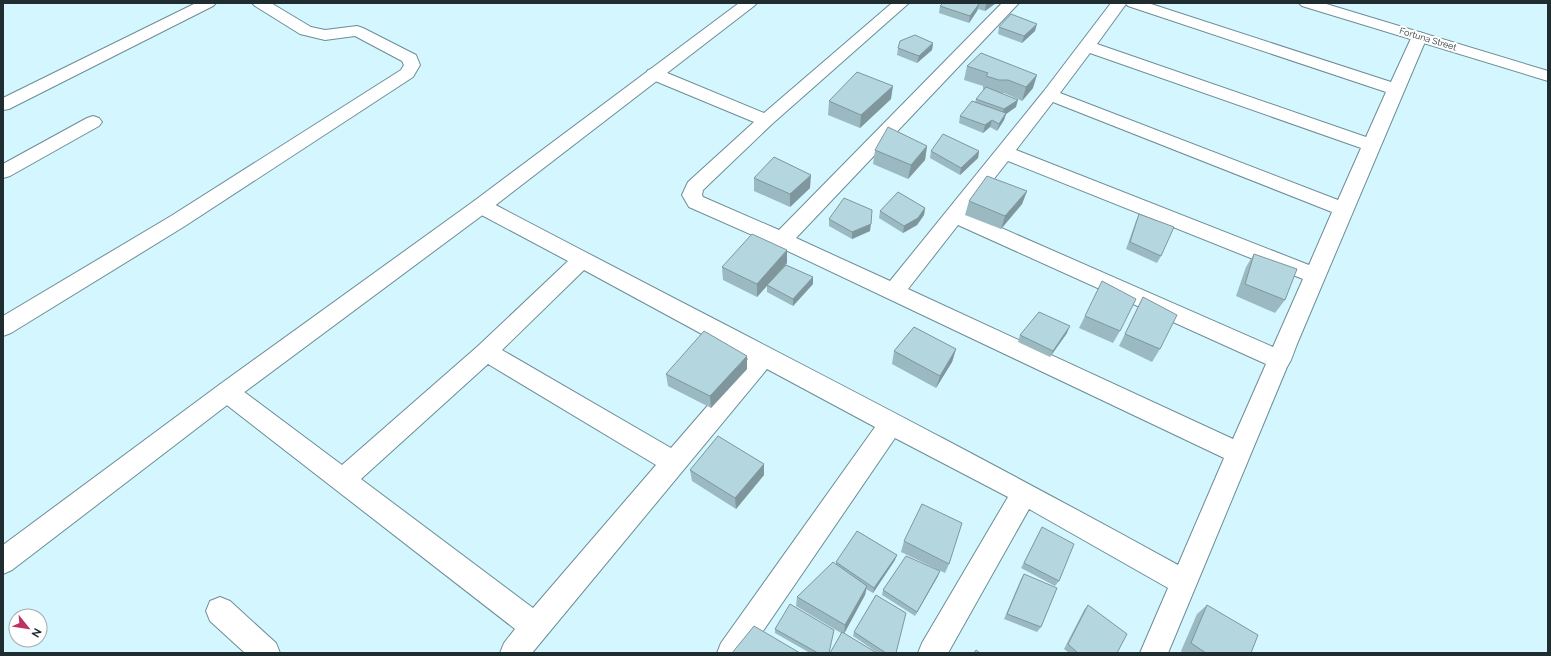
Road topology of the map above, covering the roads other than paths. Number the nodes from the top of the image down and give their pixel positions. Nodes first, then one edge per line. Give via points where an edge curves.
1 (208, 3) edge
2 (260, 3) edge
3 (749, 3) edge
4 (901, 3) edge
5 (1011, 3) edge
6 (1119, 3) edge
7 (1133, 3) edge
8 (1307, 3) edge
9 (1419, 37) junction
10 (1087, 46) junction
11 (654, 74) junction
12 (1548, 76) edge
13 (1396, 89) junction
14 (1050, 95) junction
15 (3, 105) edge
16 (766, 120) junction
17 (93, 122) dead end
18 (1371, 145) junction
19 (1005, 153) junction
20 (3, 172) edge
21 (481, 206) junction
22 (1343, 209) junction
23 (954, 215) junction
24 (782, 240) junction
25 (583, 260) junction
26 (1314, 275) junction
27 (894, 292) junction
28 (3, 327) edge
29 (486, 352) junction
30 (764, 356) junction
31 (1280, 360) junction
32 (227, 392) junction
33 (891, 424) junction
34 (1239, 453) junction
35 (674, 463) junction
36 (343, 480) junction
37 (1024, 493) junction
38 (3, 561) edge
39 (1184, 583) junction
40 (220, 612) dead end
41 (535, 627) junction
42 (266, 653) edge
43 (514, 653) edge
44 (731, 653) edge
45 (932, 653) edge
46 (1154, 653) edge

1 - 15 street
2 - 28 street via 306,31 326,35 357,31 366,34 410,58 412,65 407,73 178,221
3 - 11 street
4 - 16 street
5 - 24 street
6 - 10 street
7 - 13 street
8 - 9 street, Fortuna Street
9 - 12 street, Fortuna Street
9 - 13 street
10 - 14 street
10 - 18 street
11 - 16 street
11 - 21 street
13 - 18 street
14 - 19 street
14 - 22 street
16 - 24 street via 695,187 692,195 696,202
17 - 20 street
18 - 22 street
19 - 23 street
19 - 26 street
21 - 25 street
21 - 32 street
22 - 26 street
23 - 27 street
23 - 31 street
24 - 27 street
25 - 29 street
25 - 30 street
26 - 31 street
27 - 34 street
29 - 35 street
29 - 36 street
30 - 33 street
30 - 35 street
31 - 34 street
32 - 36 street
32 - 38 street
33 - 37 street
33 - 44 street
34 - 39 street
35 - 41 street
36 - 41 street
37 - 39 street
37 - 45 street
39 - 46 street
40 - 42 street
41 - 43 street

